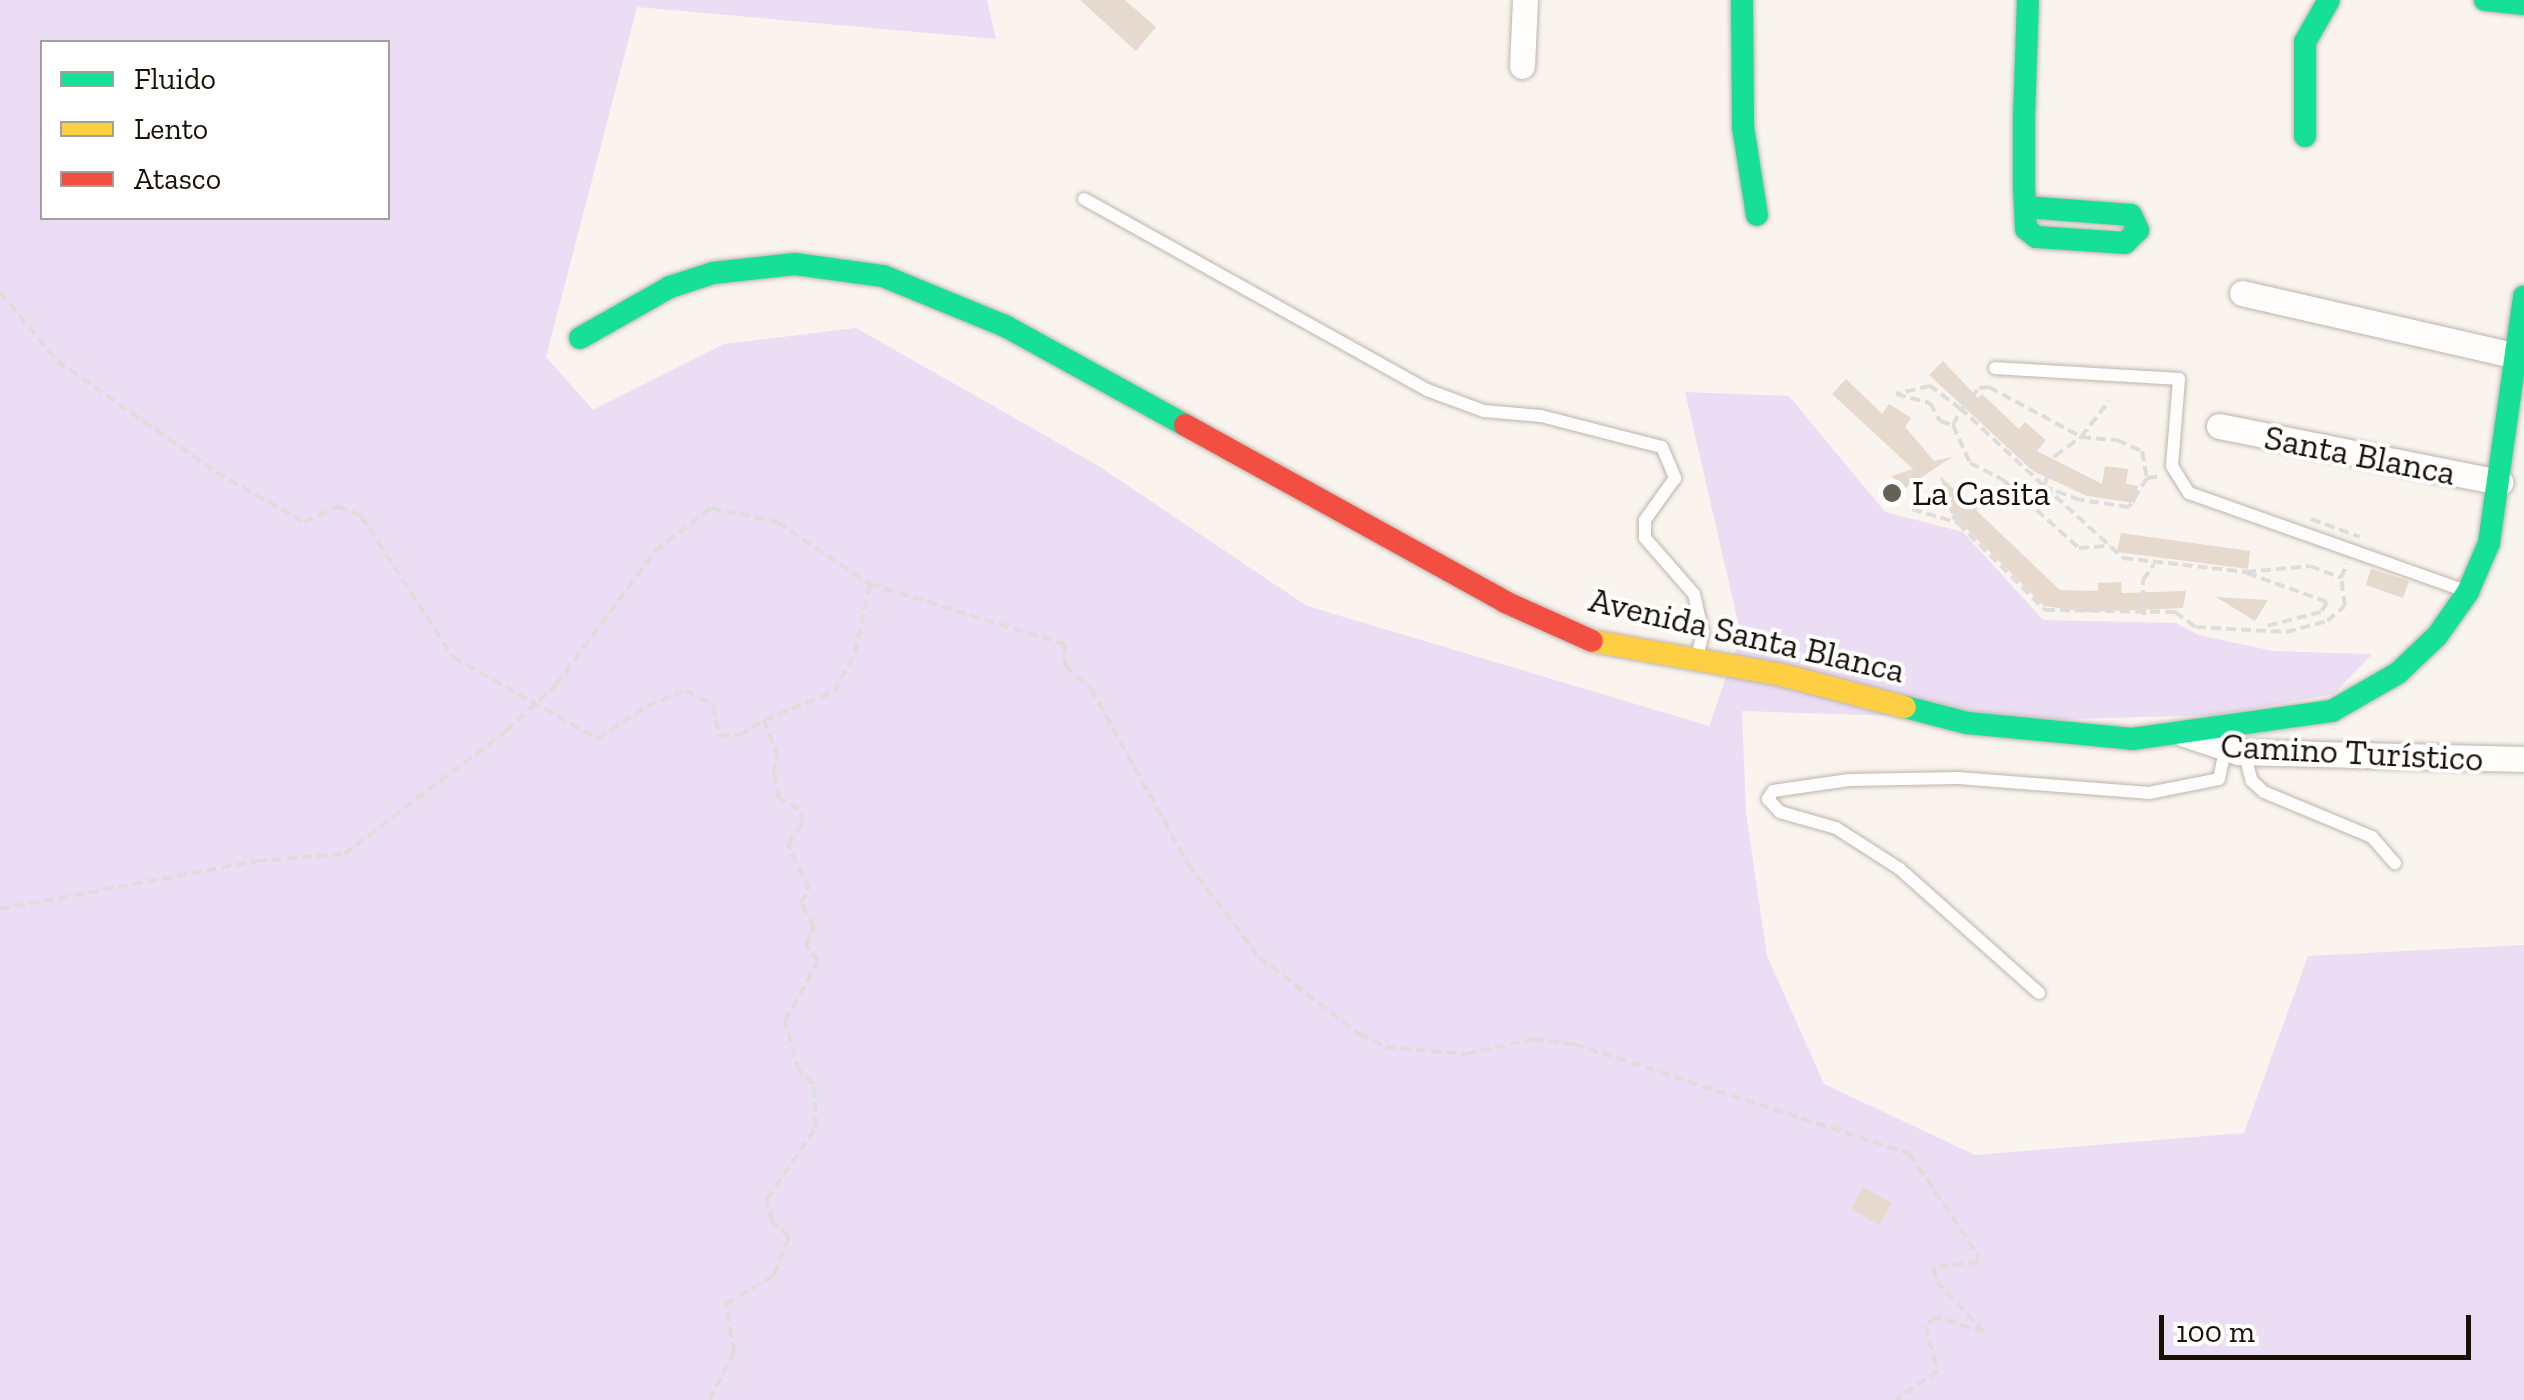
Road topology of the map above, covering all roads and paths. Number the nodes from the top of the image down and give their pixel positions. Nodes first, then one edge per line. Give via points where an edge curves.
1 (1525, 0) edge
2 (1742, 0) edge
3 (2028, 0) edge
4 (2330, 0) edge
5 (2485, 0) edge
6 (2524, 4) edge
7 (1522, 66) dead end
8 (2305, 136) dead end
9 (1084, 199) dead end
10 (2025, 207) dead end
11 (1758, 215) dead end
12 (0, 292) edge
13 (2242, 292) dead end
14 (2524, 296) edge
15 (580, 338) dead end
16 (2517, 356) junction
17 (1995, 368) dead end
18 (2518, 397) edge
19 (2108, 401) dead end
20 (1961, 409) junction
21 (1953, 426) junction
22 (2220, 426) dead end
23 (2081, 437) junction
24 (2174, 474) junction
25 (2147, 478) junction
26 (2500, 482) junction
27 (2044, 486) junction
28 (2014, 495) junction
29 (1912, 509) dead end
30 (2309, 522) dead end
31 (1958, 523) junction
32 (2110, 546) junction
33 (2352, 552) junction
34 (2154, 564) junction
35 (2246, 572) junction
36 (2340, 578) junction
37 (870, 584) junction
38 (2468, 592) junction
39 (2144, 615) junction
40 (2263, 627) junction
41 (1697, 658) junction
42 (539, 700) junction
43 (764, 720) junction
44 (2184, 734) junction
45 (2234, 751) junction
46 (2524, 759) edge
47 (2394, 863) dead end
48 (0, 910) edge
49 (2039, 994) dead end
50 (709, 1400) edge
51 (1895, 1400) edge

1 - 7 street
2 - 11 street via 1742,127
3 - 10 street
4 - 8 street via 2306,42
5 - 6 street
9 - 41 lane via 1428,390 1484,410 1541,416 1662,447 1675,478 1646,520 1646,538 1694,594 1703,632
12 - 42 path via 58,361 216,472 304,522 338,506 361,516 453,657
13 - 16 street
14 - 16 street, Avenida Santa Blanca
15 - 41 street, Avenida Santa Blanca via 670,287 736,269 795,264 883,276 1005,326 1504,602 1592,640
16 - 18 street, Avenida Santa Blanca
17 - 24 lane via 2178,380
18 - 26 street, Avenida Santa Blanca
19 - 23 path
20 - 21 path
20 - 21 path via 1930,386 1896,394 1918,395
20 - 23 path via 1979,388 1989,387
20 - 27 path
21 - 28 path via 1970,464 2003,480
22 - 26 street, Santa Blanca
23 - 25 path via 2117,440 2142,451
23 - 27 path via 2055,456
24 - 25 path
24 - 33 lane via 2189,492
25 - 27 path via 2129,507
26 - 38 street, Avenida Santa Blanca via 2490,543
27 - 28 path
27 - 32 path
28 - 31 path via 1953,516
28 - 32 path via 2042,511 2079,548
29 - 31 path
30 - 33 path via 2313,515 2362,533
31 - 39 path via 2045,610
32 - 34 path via 2123,558
33 - 36 path
33 - 38 lane
34 - 35 path
34 - 39 path via 2143,580
35 - 36 path via 2310,566
35 - 40 path via 2250,579 2286,584 2327,602 2321,612
36 - 40 path via 2346,606 2327,621 2286,632 2263,633
37 - 42 path via 778,522 711,508 655,551
37 - 43 path via 855,653 834,692
37 - 51 path via 1064,644 1065,666 1091,689 1188,864 1259,958 1359,1034 1386,1047 1466,1054 1534,1039 1574,1044 1910,1154 1978,1262 1934,1267 1936,1280 1984,1332 1936,1317 1925,1326 1938,1371
38 - 44 street, Avenida Santa Blanca via 2418,656 2355,700 2314,714
39 - 40 path via 2175,612 2196,628
41 - 44 street, Avenida Santa Blanca via 1984,725 2132,739
42 - 43 path via 598,739 686,690 713,705 719,736 739,735
42 - 48 path via 344,854 257,861
43 - 50 path via 778,757 773,774 779,799 799,809 802,822 788,845 808,890 801,903 814,927 806,945 818,960 786,1021 799,1070 814,1084 816,1127 768,1200 772,1221 789,1237 774,1275 726,1304 734,1352
44 - 45 street, Camino Turístico
45 - 46 street, Camino Turístico
45 - 47 lane via 2264,792 2372,837
45 - 49 lane via 2219,778 2149,793 1958,778 1850,780 1773,791 1768,799 1780,812 1836,828 1900,868

